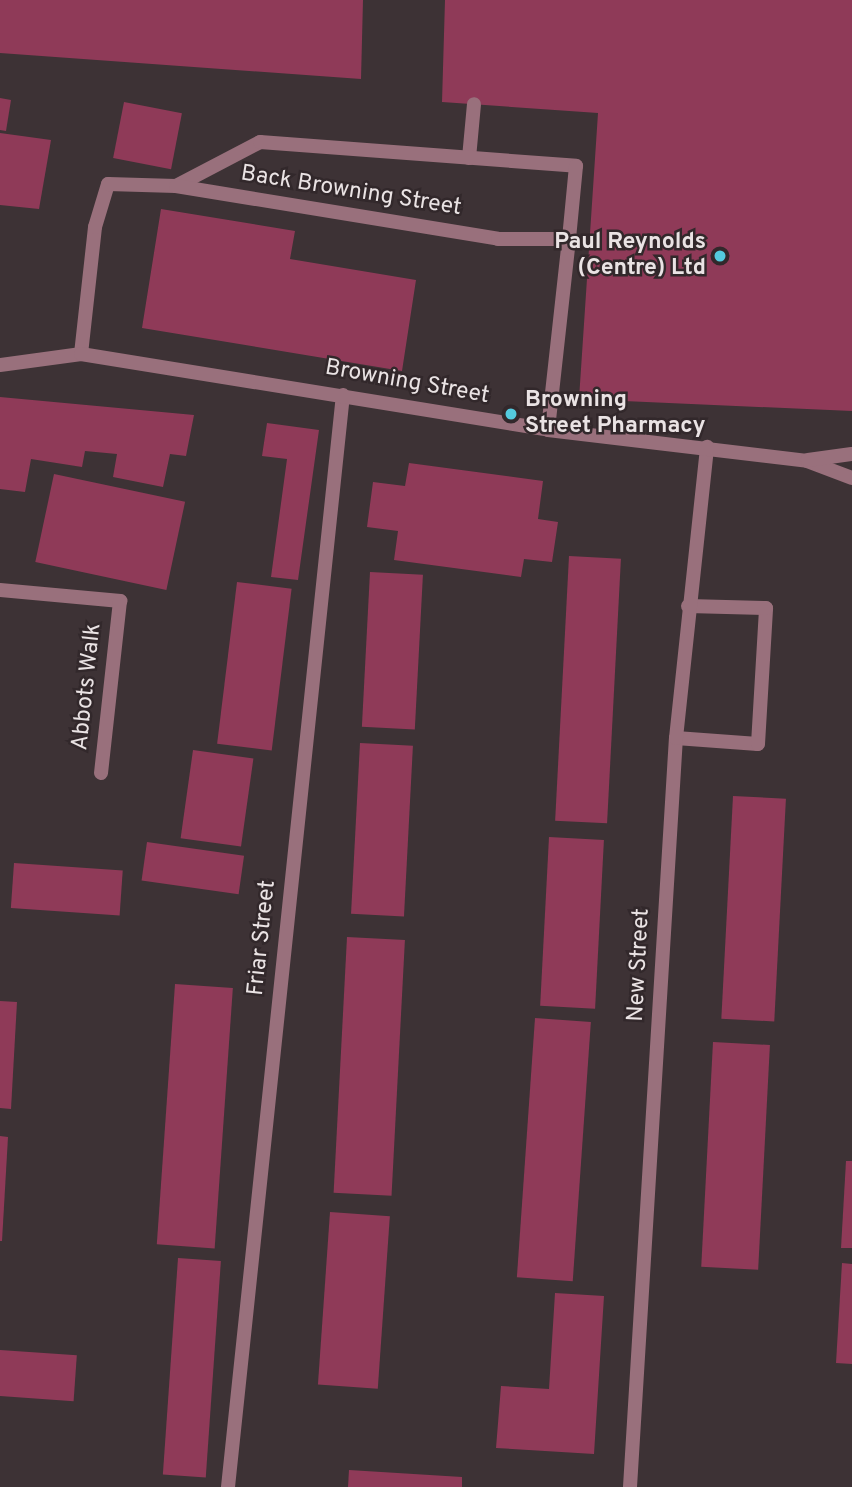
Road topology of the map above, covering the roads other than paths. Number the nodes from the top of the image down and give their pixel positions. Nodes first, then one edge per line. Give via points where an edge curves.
1 (474, 104) dead end
2 (469, 158) junction
3 (176, 186) junction
4 (569, 239) junction
5 (81, 354) junction
6 (0, 365) edge
7 (343, 394) junction
8 (548, 430) junction
9 (706, 447) junction
10 (852, 454) edge
11 (807, 461) junction
12 (852, 478) edge
13 (0, 590) edge
14 (688, 606) junction
15 (676, 738) junction
16 (101, 773) dead end
17 (228, 1487) edge
18 (630, 1487) edge

1 - 2 street
2 - 3 street via 260,142
2 - 4 street via 576,166
3 - 4 street, Back Browning Street via 498,239
3 - 5 street, Back Browning Street via 108,184 95,227
4 - 8 street
5 - 6 street, Browning Street
5 - 7 street, Browning Street
7 - 8 street, Browning Street
7 - 17 street, Friar Street
8 - 9 street, Browning Street
9 - 11 street, Browning Street
9 - 14 street, New Street
10 - 11 street, Browning Street
11 - 12 street, Browning Street
13 - 16 street, Abbots Walk via 120,601
14 - 15 street, New Street
14 - 15 street via 766,608 758,744
15 - 18 street, New Street

